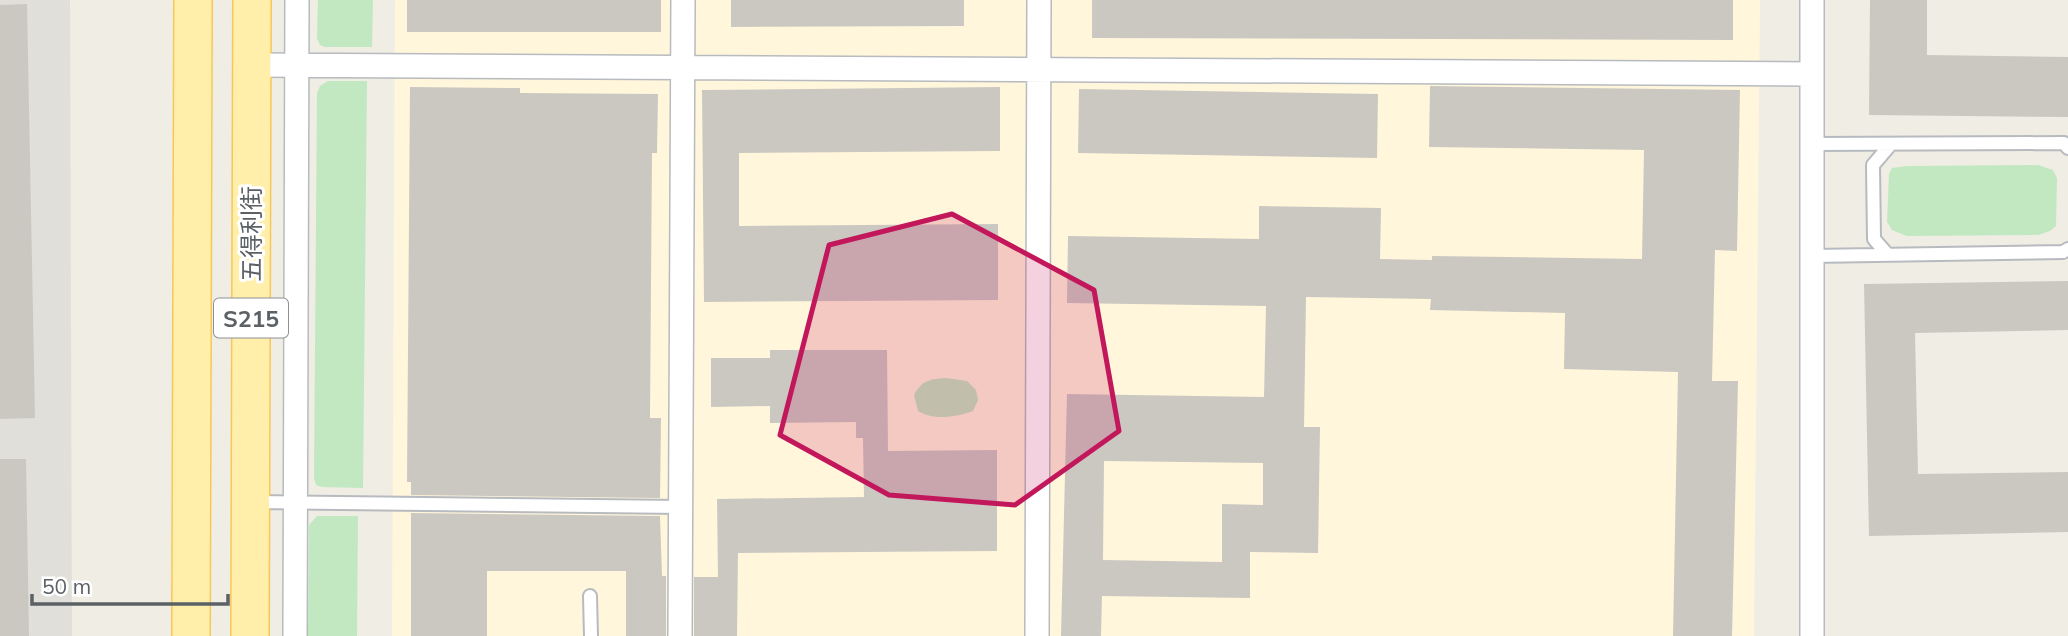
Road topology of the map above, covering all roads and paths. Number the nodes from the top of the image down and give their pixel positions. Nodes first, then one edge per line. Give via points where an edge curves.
1 (193, 0) edge
2 (252, 0) edge
3 (297, 0) edge
4 (683, 0) edge
5 (1039, 0) edge
6 (1812, 0) edge
7 (252, 65) junction
8 (297, 65) junction
9 (682, 67) junction
10 (1039, 70) junction
11 (1812, 74) junction
12 (1812, 144) junction
13 (1891, 144) junction
14 (2068, 148) edge
15 (2068, 249) edge
16 (1888, 255) junction
17 (1812, 256) junction
18 (250, 502) junction
19 (296, 503) junction
20 (681, 507) junction
21 (590, 596) dead end
22 (191, 636) edge
23 (250, 636) edge
24 (295, 636) edge
25 (591, 636) edge
26 (680, 636) edge
27 (1037, 636) edge
28 (1812, 636) edge

1 - 22 main road, S215
2 - 7 main road, 五得利街 / S215
3 - 8 street
4 - 9 street
5 - 10 street
6 - 11 street
7 - 8 street
7 - 18 main road, 五得利街 / S215
8 - 9 street
8 - 19 street
9 - 10 street
9 - 20 street
10 - 11 street
10 - 27 street
11 - 12 street
12 - 13 lane
12 - 17 street
13 - 14 lane via 2064,143
13 - 16 lane via 1873,165 1874,239
15 - 16 lane
16 - 17 lane
17 - 28 street
18 - 19 lane
18 - 23 main road, 五得利街 / S215
19 - 20 lane
19 - 24 street
20 - 26 street
21 - 25 lane

